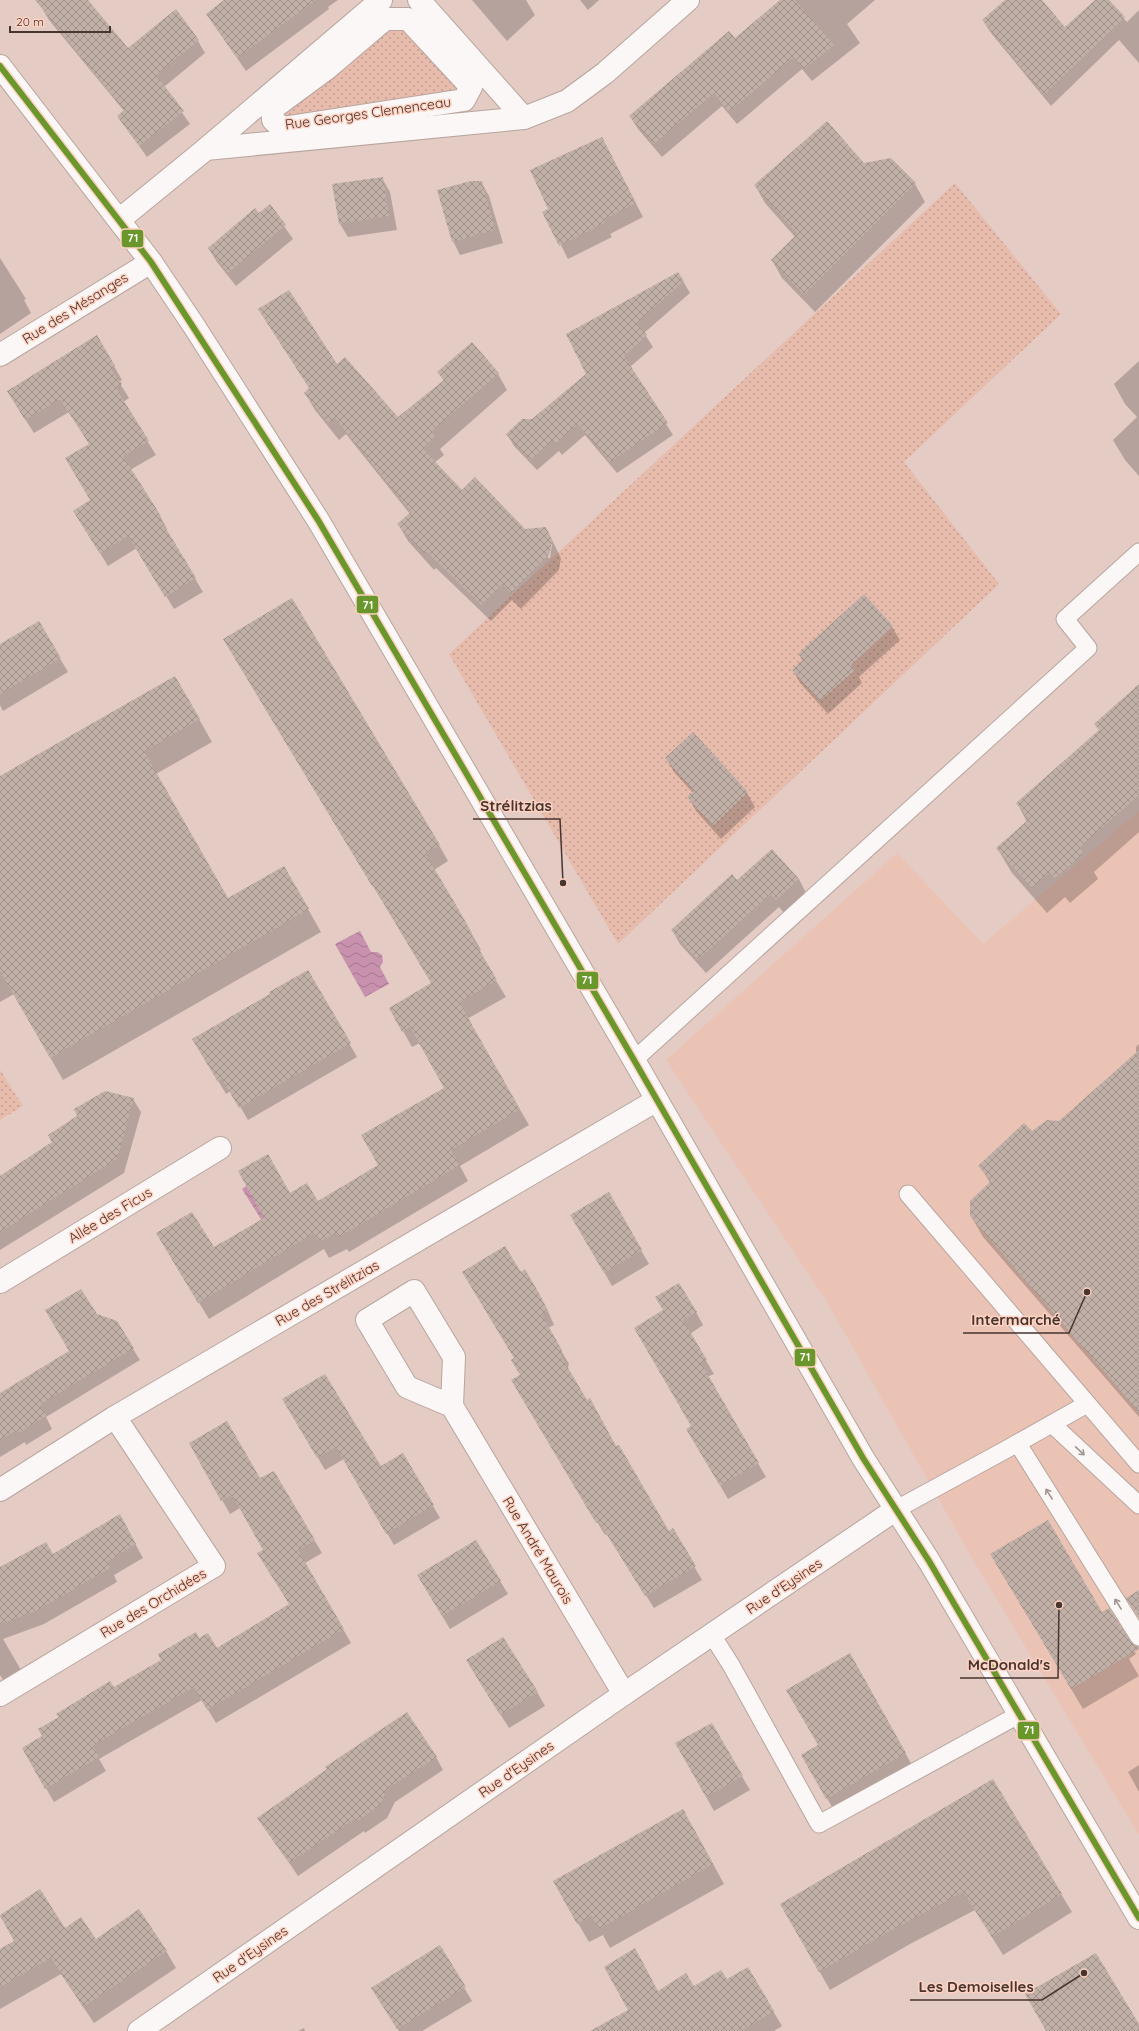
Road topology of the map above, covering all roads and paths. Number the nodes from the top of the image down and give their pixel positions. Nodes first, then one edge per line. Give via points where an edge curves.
1 (381, 0) edge
2 (419, 0) edge
3 (688, 0) edge
4 (408, 19) joint
5 (0, 66) edge
6 (524, 118) junction
7 (206, 149) junction
8 (120, 220) junction
9 (151, 262) junction
10 (0, 355) edge
11 (1139, 552) edge
12 (634, 1060) junction
13 (657, 1100) junction
14 (220, 1148) dead end
15 (908, 1194) dead end
16 (0, 1282) edge
17 (1087, 1404) junction
18 (452, 1406) junction
19 (115, 1417) junction
20 (1052, 1424) junction
21 (1018, 1444) junction
22 (1139, 1464) edge
23 (0, 1490) edge
24 (1139, 1506) edge
25 (895, 1510) junction
26 (712, 1635) junction
27 (1139, 1637) edge
28 (624, 1694) junction
29 (0, 1695) edge
30 (1020, 1714) junction
31 (1139, 1918) edge
32 (139, 2031) edge

1 - 7 street
2 - 6 street
3 - 6 street, Rue Georges Clemenceau via 605,73 567,101
4 - 4 street, Rue Georges Clemenceau via 385,19 325,70 272,109 273,120 282,128 464,100 471,87
5 - 8 street
6 - 7 street, Rue Georges Clemenceau
7 - 8 street
8 - 9 street
9 - 10 street, Rue des Mésanges
9 - 12 street via 318,520
11 - 12 lane via 1065,619 1088,648
12 - 13 street
13 - 19 street, Rue des Strélitzias
13 - 25 street
14 - 16 street, Allée des Ficus
15 - 17 lane
17 - 20 lane
17 - 22 lane
18 - 18 street via 407,1387 367,1320 414,1291 454,1357
18 - 28 street, Rue André Maurois
19 - 23 street, Rue des Strélitzias
19 - 29 street, Rue des Orchidées via 214,1566
20 - 21 lane
20 -> 24 lane
21 - 25 lane
27 -> 21 lane
25 - 26 street, Rue d'Eysines
25 - 30 street via 929,1561
26 - 28 street, Rue d'Eysines
26 - 30 lane via 819,1824
28 - 32 street, Rue d'Eysines
30 - 31 street

